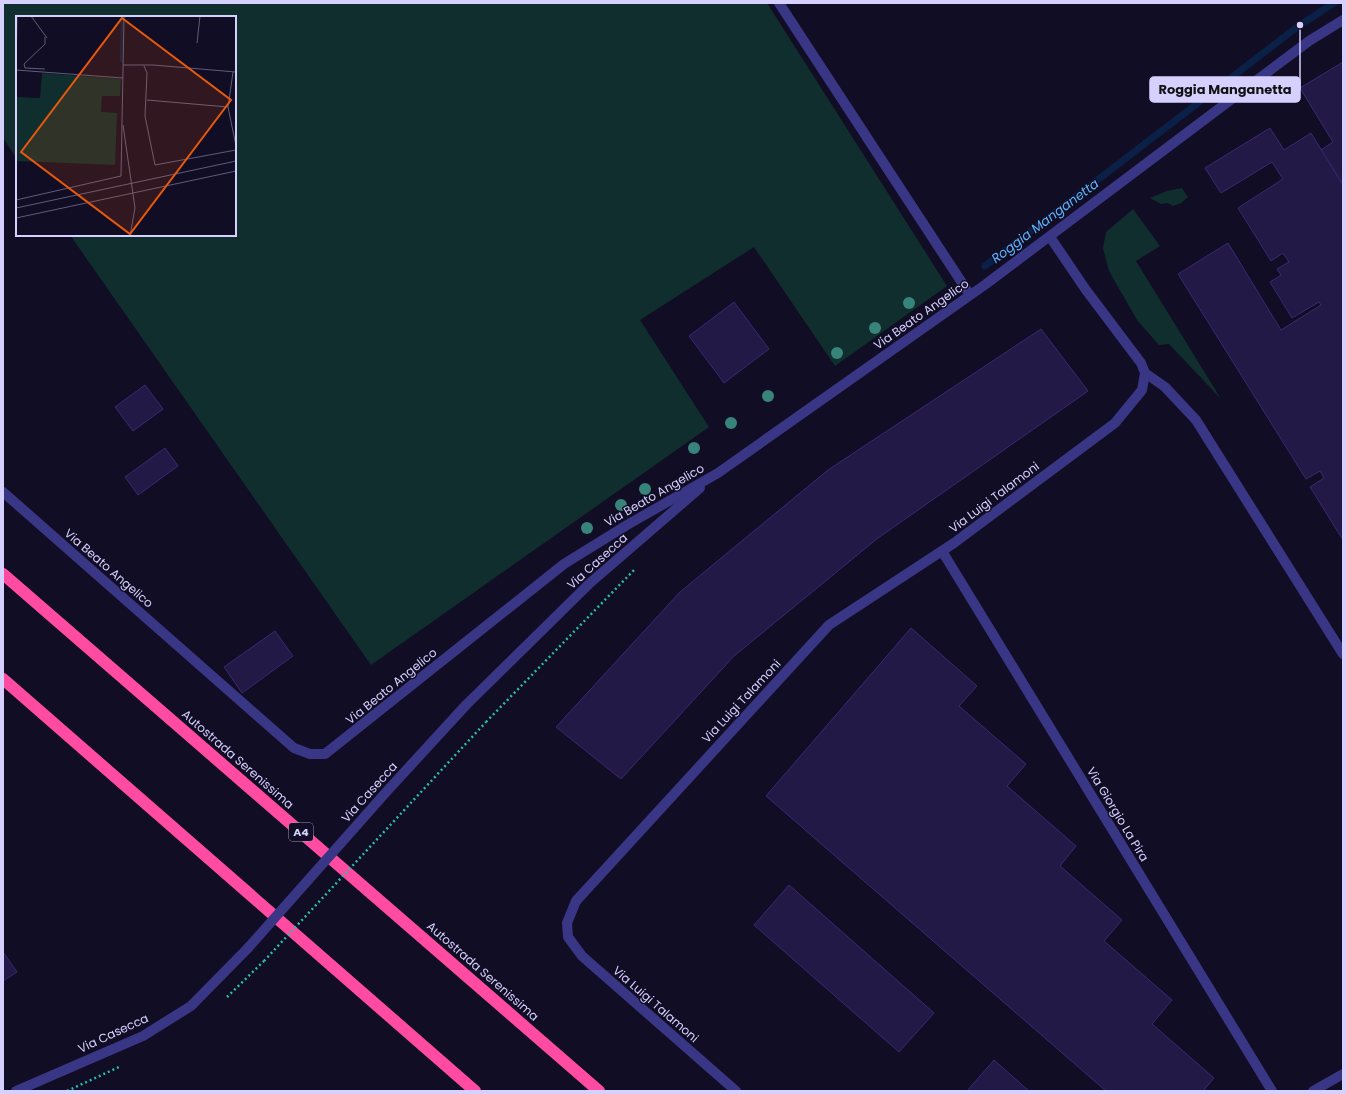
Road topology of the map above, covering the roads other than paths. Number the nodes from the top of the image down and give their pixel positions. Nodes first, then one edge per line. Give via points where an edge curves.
1 (779, 3) edge
2 (1343, 20) edge
3 (1050, 237) junction
4 (970, 295) junction
5 (1145, 373) junction
6 (718, 473) junction
7 (3, 492) edge
8 (942, 551) junction
9 (3, 574) edge
10 (1343, 654) edge
11 (3, 679) edge
12 (1343, 1074) edge
13 (16, 1091) edge
14 (475, 1091) edge
15 (600, 1091) edge
16 (736, 1091) edge
17 (1272, 1091) edge
18 (1313, 1091) edge

1 - 4 street
2 - 3 street, Via Beato Angelico via 1309,41
3 - 4 street, Via Beato Angelico
3 - 5 street via 1141,363
4 - 6 street, Via Beato Angelico
5 - 8 street, Via Luigi Talamoni via 1142,390 1115,423
5 - 10 street via 1165,387 1196,420
6 - 7 street, Via Beato Angelico via 626,525 564,564 325,754 310,754 294,748
6 - 13 street, Via Casecca, bridge via 590,582 466,706 248,948 191,1006 143,1036
8 - 16 street, Via Luigi Talamoni via 829,625 576,901 567,923 568,937 582,956
8 - 17 street, Via Giorgio La Pira
9 - 15 highway, Autostrada Serenissima / A4
11 - 14 highway
12 - 18 street

